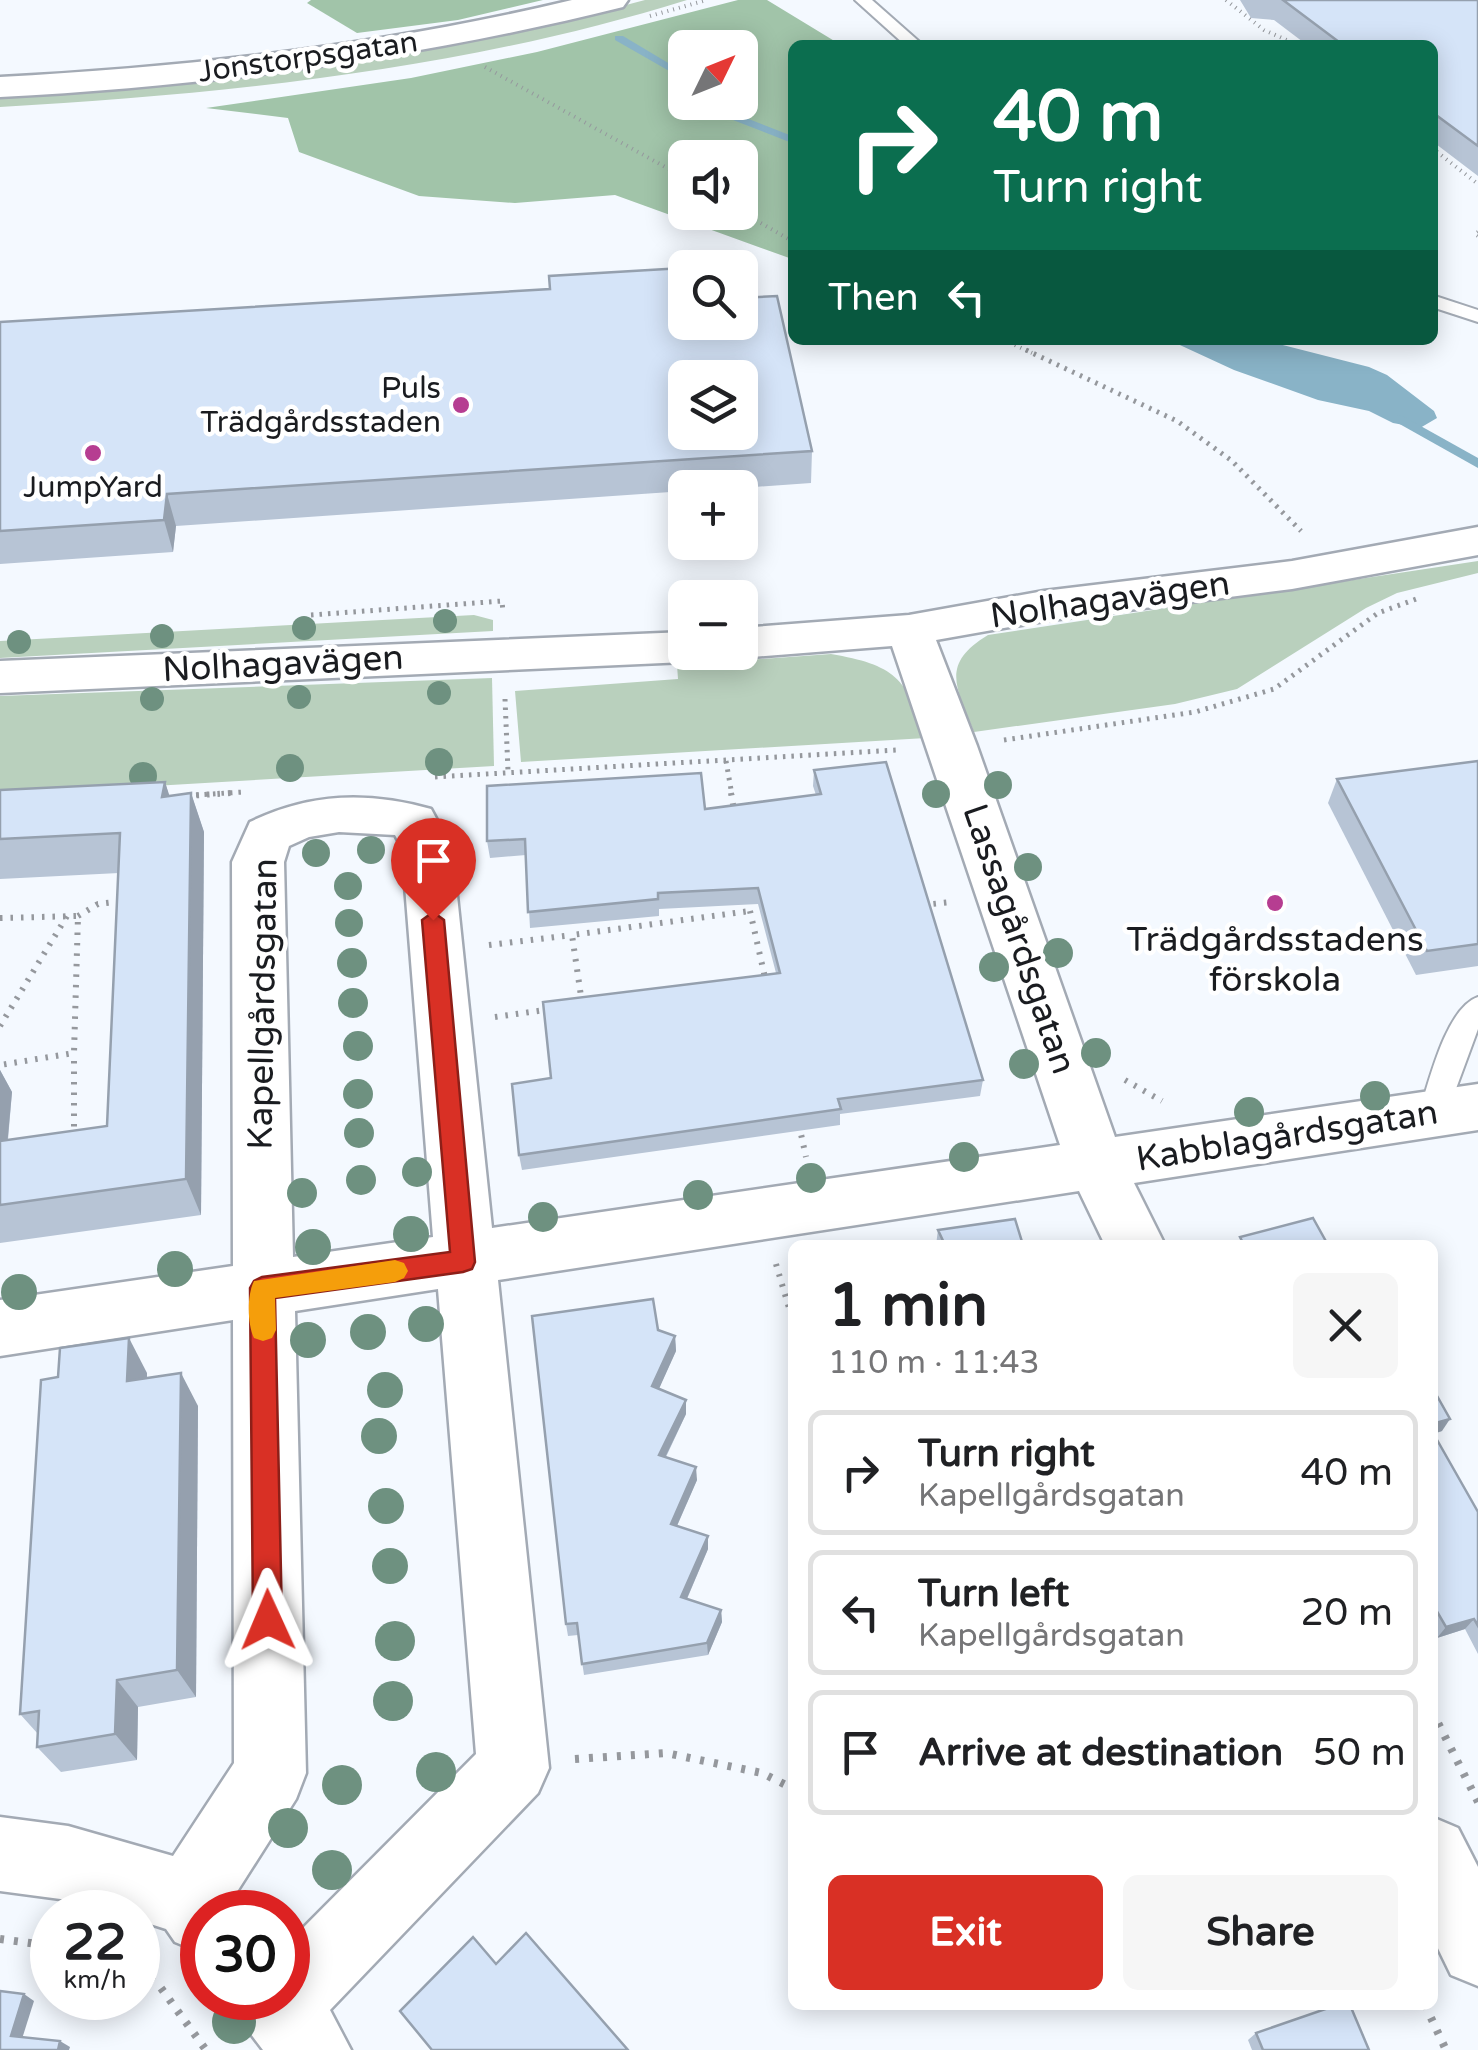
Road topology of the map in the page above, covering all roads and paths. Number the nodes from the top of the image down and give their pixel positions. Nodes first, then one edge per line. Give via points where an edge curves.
1 (612, 0) edge
2 (862, 0) edge
3 (1227, 0) edge
4 (1219, 2) edge
5 (909, 40) edge
6 (1287, 40) edge
7 (470, 59) dead end
8 (0, 87) edge
9 (1438, 153) edge
10 (668, 169) edge
11 (1478, 184) edge
12 (758, 222) edge
13 (788, 238) edge
14 (1438, 303) edge
15 (1478, 316) edge
16 (1014, 345) edge
17 (1478, 541) edge
18 (1337, 568) junction
19 (1430, 594) dead end
20 (909, 630) junction
21 (758, 642) edge
22 (668, 648) edge
23 (0, 677) edge
24 (953, 746) junction
25 (1007, 758) dead end
26 (726, 762) junction
27 (423, 778) dead end
28 (253, 791) dead end
29 (180, 796) edge
30 (735, 818) edge
31 (950, 882) dead end
32 (747, 893) edge
33 (136, 900) edge
34 (920, 905) edge
35 (750, 912) junction
36 (67, 916) junction
37 (78, 916) junction
38 (0, 918) edge
39 (772, 922) edge
40 (753, 924) junction
41 (572, 935) junction
42 (480, 946) dead end
43 (766, 983) junction
44 (748, 985) edge
45 (770, 1001) edge
46 (601, 1002) edge
47 (582, 1004) junction
48 (1478, 1008) edge
49 (488, 1018) dead end
50 (0, 1026) edge
51 (74, 1053) junction
52 (1118, 1062) dead end
53 (0, 1065) edge
54 (1165, 1102) dead end
55 (795, 1108) edge
56 (1456, 1110) edge
57 (56, 1135) edge
58 (788, 1165) dead end
59 (1096, 1166) junction
60 (1133, 1240) edge
61 (773, 1254) dead end
62 (463, 1262) junction
63 (262, 1288) junction
64 (788, 1305) edge
65 (0, 1328) edge
66 (1438, 1723) edge
67 (513, 1768) junction
68 (788, 1786) edge
69 (1478, 1802) edge
70 (0, 1854) edge
71 (1438, 1866) edge
72 (205, 1890) edge
73 (180, 1902) edge
74 (0, 1940) edge
75 (30, 1943) edge
76 (1478, 1948) edge
77 (310, 1985) edge
78 (160, 1987) edge
79 (1427, 2010) edge
80 (206, 2050) edge
81 (1446, 2050) edge

1 - 8 street, Jonstorpsgatan via 338,55
2 - 5 lane
3 - 4 path
3 - 6 path
7 - 10 path
9 - 11 path
12 - 13 path
14 - 15 lane
16 - 18 path via 1176,422 1232,461
17 - 18 street, Nolhagavägen
18 - 20 street, Nolhagavägen
19 - 25 path via 1378,613 1274,688 1195,712 1000,740
20 - 21 street, Nolhagavägen
20 - 24 street, Lassagårdsgatan
22 - 23 street, Nolhagavägen
24 - 26 path
24 - 59 street, Lassagårdsgatan
26 - 27 path
26 - 30 path
28 - 29 path
31 - 34 path via 956,901
32 - 35 path
33 - 37 path via 98,904
35 - 40 path
35 - 41 path
36 - 37 path
36 - 38 path
36 - 50 path
37 - 51 path
39 - 40 path
40 - 43 path
41 - 42 path
41 - 47 path
43 - 44 path
43 - 45 path
46 - 47 path
47 - 49 path
48 - 56 lane via 1461,1031
51 - 53 path
51 - 57 path via 74,1133
52 - 54 path via 1124,1080
55 - 58 path via 808,1162
56 - 59 street, Kabblagårdsgatan
59 - 60 street, Lassagårdsgatan
59 - 62 street
61 - 64 path
62 - 63 street
62 - 63 street, Kapellgårdsgatan via 427,848 413,822 387,813 290,822 268,835 258,862
62 - 67 street, Kapellgårdsgatan
63 - 65 street
63 - 72 street, Kapellgårdsgatan via 270,1774
66 - 69 path
67 - 68 path via 666,1753 762,1773
67 - 77 street
70 - 73 street, Kapellgårdsgatan via 68,1863
71 - 76 street
74 - 75 path
78 - 80 path
79 - 81 path

